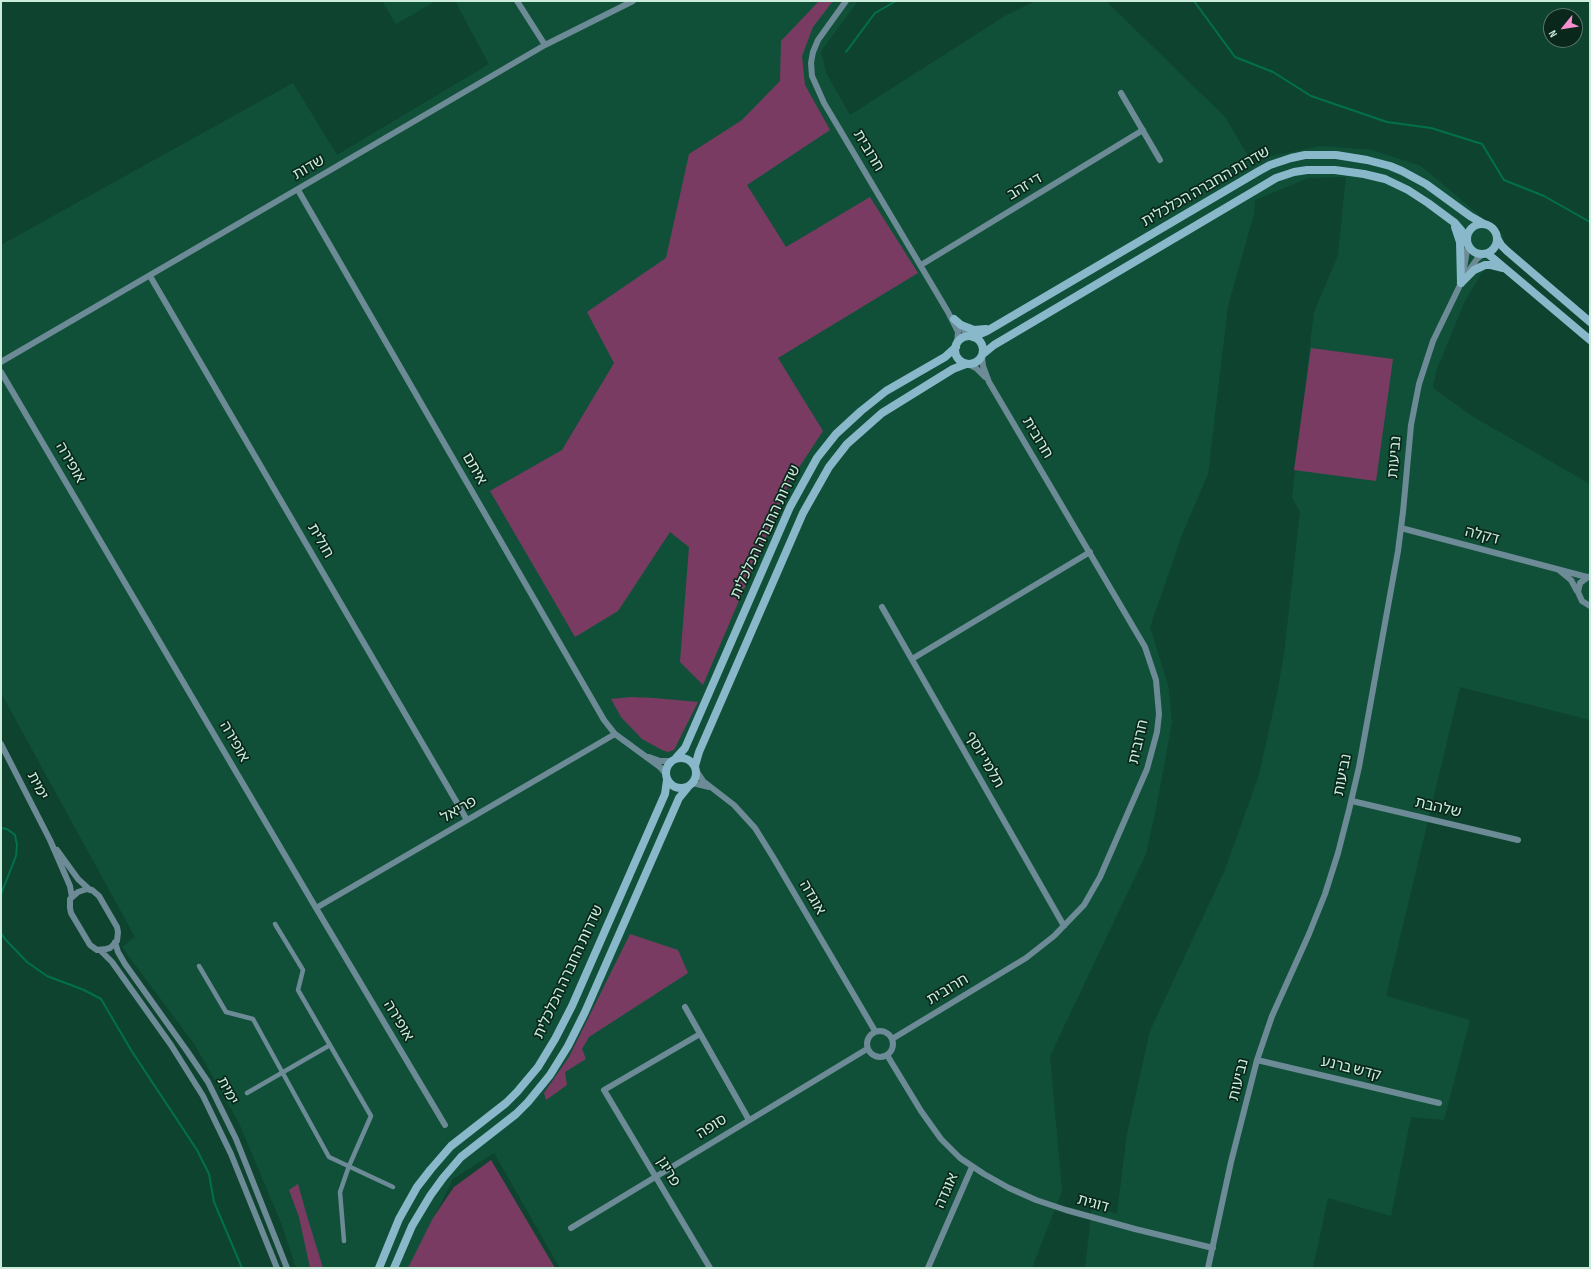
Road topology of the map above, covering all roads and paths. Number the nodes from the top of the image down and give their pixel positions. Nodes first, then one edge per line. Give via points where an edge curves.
1 (517, 1) edge
2 (633, 1) edge
3 (846, 1) edge
4 (545, 45) junction
5 (1121, 93) dead end
6 (1143, 130) junction
7 (1160, 160) dead end
8 (298, 190) junction
9 (1450, 219) junction
10 (1484, 224) junction
11 (1497, 238) junction
12 (1467, 242) junction
13 (1485, 254) junction
14 (920, 265) junction
15 (1510, 271) junction
16 (150, 276) junction
17 (1462, 281) junction
18 (948, 312) junction
19 (954, 319) junction
20 (1590, 322) edge
21 (996, 326) junction
22 (971, 337) junction
23 (1590, 340) edge
24 (956, 345) junction
25 (982, 355) junction
26 (1, 362) edge
27 (967, 364) junction
28 (1, 372) edge
29 (989, 382) junction
30 (1401, 528) junction
31 (1090, 552) junction
32 (1556, 568) junction
33 (1589, 577) edge
34 (1578, 592) junction
35 (1590, 606) edge
36 (882, 607) dead end
37 (912, 659) junction
38 (615, 734) junction
39 (1, 744) edge
40 (638, 752) junction
41 (674, 759) junction
42 (696, 769) junction
43 (667, 777) junction
44 (690, 785) junction
45 (712, 788) junction
46 (1352, 801) junction
47 (467, 820) junction
48 (50, 840) junction
49 (1518, 840) dead end
50 (90, 890) junction
51 (72, 897) junction
52 (316, 908) junction
53 (275, 924) dead end
54 (1064, 926) junction
55 (115, 942) junction
56 (101, 951) junction
57 (199, 966) dead end
58 (685, 1007) dead end
59 (875, 1031) junction
60 (700, 1034) junction
61 (892, 1039) junction
62 (330, 1045) junction
63 (867, 1049) junction
64 (887, 1055) junction
65 (1257, 1060) junction
66 (282, 1073) junction
67 (247, 1093) dead end
68 (1439, 1103) dead end
69 (749, 1120) junction
70 (445, 1125) dead end
71 (349, 1166) junction
72 (972, 1167) junction
73 (656, 1177) junction
74 (393, 1186) dead end
75 (571, 1228) dead end
76 (344, 1241) dead end
77 (1213, 1248) junction
78 (277, 1268) edge
79 (287, 1268) edge
80 (379, 1268) edge
81 (394, 1268) edge
82 (710, 1268) edge
83 (928, 1268) edge
84 (1208, 1268) edge

1 - 4 street
2 - 4 street, שדות
3 - 14 street, חרובית via 818,40 811,63 812,76 824,103
4 - 8 street, שדות
5 - 6 street
6 - 7 street
6 - 14 street, די זהב
8 - 16 street, שדות
8 - 38 street, איתם via 604,720
9 - 12 main road, שדרות החברה הכלכלית via 1461,230
9 - 17 main road via 1460,242
9 - 25 main road, שדרות החברה הכלכלית via 1408,190 1376,177 1335,170 1307,170 1285,175 994,344
10 - 11 main road via 1493,229
10 - 12 main road via 1474,226 1470,230
10 - 21 main road, שדרות החברה הכלכלית via 1426,184 1390,166 1336,156 1291,158 1259,171
11 - 13 main road via 1495,247
11 - 20 main road via 1501,245
12 - 13 main road via 1473,252
12 - 17 street, נביעות
13 - 15 main road
13 - 17 street, נביעות via 1476,259
14 - 18 street, חרובית
15 - 17 main road via 1485,265 1474,270
15 - 23 main road
16 - 26 street, שדות
16 - 47 street, חולית
17 - 30 street, נביעות via 1433,341 1419,384 1410,425
18 - 19 street, חרובית
18 - 24 street, חרובית via 958,332
19 - 21 main road via 974,330
19 - 22 street, חרובית
21 - 22 main road, שדרות החברה הכלכלית
22 - 24 main road via 962,338
22 - 25 main road via 980,342
24 - 27 main road via 958,359
24 - 41 main road, שדרות החברה הכלכלית via 944,356 886,392 861,411 836,434 817,458 790,507 685,748
25 - 27 main road via 976,363
25 - 29 street, חרובית
27 - 29 street, חרובית via 976,368
27 - 42 main road, שדרות החברה הכלכלית via 953,369 882,413 847,444 829,467 803,513 697,758
28 - 52 street, אופירה
29 - 31 street, חרובית
30 - 32 street, דקלה
30 - 46 street, נביעות
31 - 37 street
31 - 54 street, חרובית via 1146,647 1156,680 1159,714 1147,769 1100,877 1084,905
32 - 33 street, דקלה
32 - 34 street, דקלה via 1571,580
33 - 34 street via 1580,583
34 - 35 street, דקלה via 1582,601
36 - 37 street, תלמי יוסף
37 - 54 street, תלמי יוסף
38 - 40 street, איתם
38 - 47 street, פריאל
39 - 48 street, ימית
40 - 41 street, איתם via 660,760
40 - 43 street, איתם via 660,767
41 - 42 main road via 685,758
41 - 43 main road via 668,764
42 - 44 main road
42 - 45 street, אוגדה
43 - 44 main road via 674,786 683,788
43 - 80 main road, שדרות החברה הכלכלית via 665,794 555,1039 538,1067 517,1092 451,1146 417,1187 399,1219
44 - 45 street, אוגדה via 702,784
44 - 81 main road, שדרות החברה הכלכלית via 679,798 568,1046 550,1075 528,1102 461,1157 443,1178 412,1226
45 - 59 street, אוגדה via 734,804 755,828
46 - 49 street, שלהבת
46 - 65 street, נביעות via 1325,894 1310,934 1272,1016
47 - 52 street, פריאל
48 - 50 street, ימית via 78,879
48 - 51 street, ימית via 70,886
50 - 51 street via 82,890
50 - 55 street, ימית via 98,896 116,927 118,936
51 - 56 street, ימית via 69,903 76,923 90,945
52 - 70 street, אופירה
53 - 62 street via 303,970 298,990
54 - 61 street, חרובית via 1026,958
55 - 56 street via 110,948
55 - 79 street, ימית via 123,960 208,1082 236,1139
56 - 78 street, ימית via 112,962 171,1045 203,1096 231,1154
57 - 66 street via 226,1012 253,1019
58 - 60 street
59 - 61 street via 887,1032
59 - 63 street via 868,1037
60 - 69 street
60 - 73 street, פריגן via 604,1090
61 - 64 street via 893,1048
62 - 66 street
62 - 71 street via 372,1116
63 - 64 street via 872,1055
63 - 69 street, סופה
64 - 72 street, אוגדה via 941,1139
65 - 68 street, קדש ברנע
65 - 77 street, נביעות via 1231,1162
66 - 67 street
66 - 71 street via 329,1157
69 - 73 street, סופה
71 - 74 street
71 - 76 street via 340,1192
72 - 77 street, דוגית via 1036,1200
72 - 83 street, אוגדה
73 - 75 street, סופה
73 - 82 street, פריגן
77 - 84 street, נביעות

